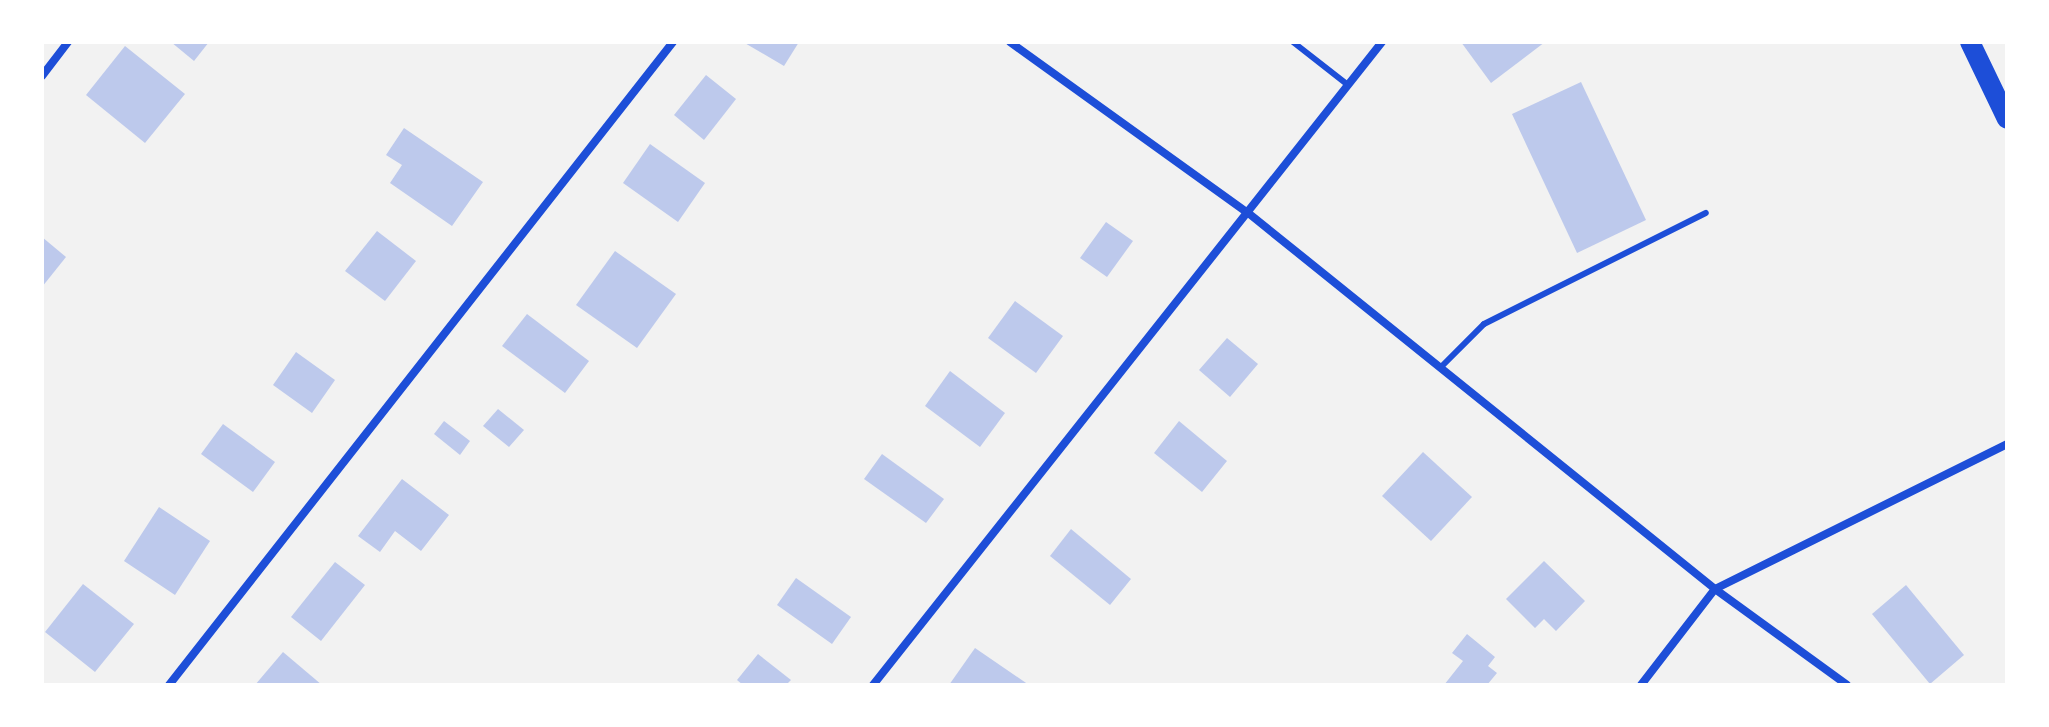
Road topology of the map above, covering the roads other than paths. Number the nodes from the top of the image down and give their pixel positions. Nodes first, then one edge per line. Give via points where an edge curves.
1 (68, 42) edge
2 (673, 42) edge
3 (1010, 42) edge
4 (1293, 42) edge
5 (1382, 42) edge
6 (1970, 42) edge
7 (42, 76) edge
8 (1348, 85) junction
9 (2007, 119) edge
10 (1247, 212) junction
11 (1706, 213) dead end
12 (1440, 368) junction
13 (2007, 444) edge
14 (1715, 589) junction
15 (169, 685) edge
16 (873, 685) edge
17 (1641, 685) edge
18 (1847, 685) edge

1 - 7 street
2 - 15 street
3 - 10 street
4 - 8 lane
5 - 8 street
6 - 9 main road
8 - 10 street
10 - 12 street
10 - 16 street
11 - 12 lane via 1484,324
12 - 14 street
13 - 14 street
14 - 17 street
14 - 18 street

